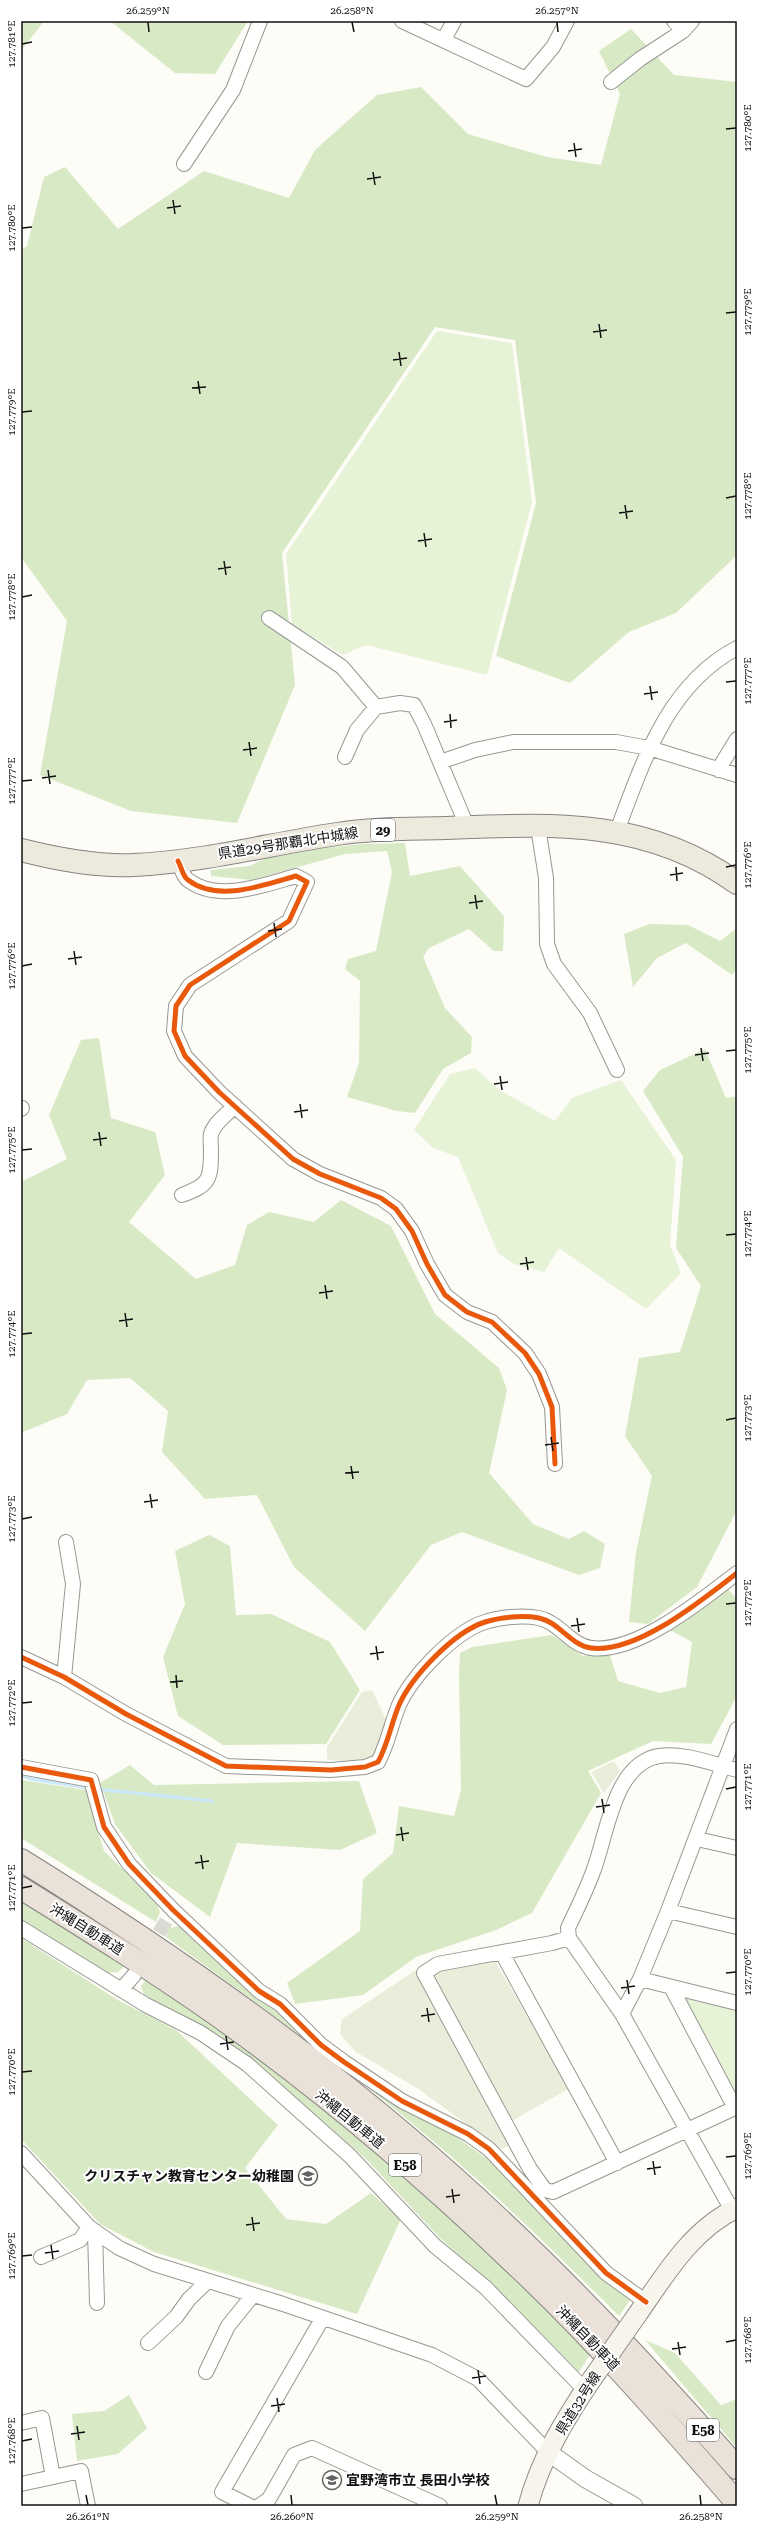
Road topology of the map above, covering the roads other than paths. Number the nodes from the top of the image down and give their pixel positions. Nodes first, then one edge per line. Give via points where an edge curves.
1 (260, 21) edge
2 (402, 21) edge
3 (454, 21) edge
4 (567, 21) edge
5 (683, 24) edge
6 (444, 39) junction
7 (611, 82) dead end
8 (184, 164) dead end
9 (268, 618) dead end
10 (737, 648) edge
11 (376, 707) junction
12 (737, 739) edge
13 (648, 748) junction
14 (345, 758) dead end
15 (440, 762) junction
16 (718, 770) junction
17 (737, 775) edge
18 (464, 827) junction
19 (538, 827) junction
20 (617, 831) junction
21 (21, 850) edge
22 (178, 861) junction
23 (737, 883) edge
24 (617, 1070) dead end
25 (235, 1106) junction
26 (182, 1195) dead end
27 (554, 1464) dead end
28 (66, 1542) dead end
29 (737, 1573) edge
30 (21, 1657) edge
31 (64, 1676) junction
32 (737, 1729) edge
33 (722, 1766) junction
34 (21, 1768) edge
35 (737, 1770) edge
36 (697, 1839) junction
37 (737, 1848) edge
38 (21, 1860) edge
39 (21, 1888) edge
40 (668, 1911) junction
41 (737, 1927) edge
42 (21, 1928) edge
43 (569, 1938) junction
44 (502, 1953) junction
45 (134, 1975) dead end
46 (640, 1979) junction
47 (670, 1987) junction
48 (121, 1990) junction
49 (737, 2003) edge
50 (622, 2014) junction
51 (736, 2107) edge
52 (688, 2131) junction
53 (21, 2153) edge
54 (617, 2163) junction
55 (530, 2169) junction
56 (516, 2178) junction
57 (732, 2216) edge
58 (92, 2229) junction
59 (41, 2258) dead end
60 (208, 2281) junction
61 (253, 2295) junction
62 (97, 2303) dead end
63 (642, 2308) junction
64 (322, 2319) junction
65 (148, 2343) dead end
66 (206, 2372) dead end
67 (588, 2385) junction
68 (21, 2423) edge
69 (548, 2452) junction
70 (737, 2468) edge
71 (53, 2477) junction
72 (21, 2484) edge
73 (737, 2503) edge
74 (88, 2506) edge
75 (250, 2506) edge
76 (259, 2506) edge
77 (440, 2506) edge
78 (528, 2506) edge
79 (634, 2506) edge

1 - 8 street via 233,90
2 - 6 street
3 - 6 street
4 - 6 street via 553,47 526,79
5 - 7 street
9 - 11 street via 342,667
10 - 13 street via 706,669 687,687
11 - 14 street via 357,730
11 - 15 street via 400,703 414,705
12 - 16 street
13 - 15 street via 616,742 513,742 475,750
13 - 16 street
13 - 20 street
15 - 18 street via 464,819
16 - 17 street
18 - 19 main road, 県道29号那覇北中城線 / 29
18 - 22 main road, 県道29号那覇北中城線 / 29 via 338,834
19 - 20 main road, 県道29号那覇北中城線 / 29
19 - 24 street via 546,878 547,944 554,964 590,1013
20 - 23 main road, 県道29号那覇北中城線 / 29 via 655,840 680,850 707,863
21 - 22 main road, 県道29号那覇北中城線 / 29 via 64,859 114,864
22 - 25 street via 186,879 205,889 233,892 296,876 307,882 289,922 190,985 176,1006 174,1031 185,1056
25 - 26 street via 219,1121 211,1134 211,1172 206,1182 199,1189
25 - 27 street via 293,1159 320,1174 381,1198 396,1209 412,1231 445,1295 467,1312 492,1322 525,1352 539,1374 552,1407
28 - 31 street via 73,1584
29 - 31 street via 670,1622 643,1636 613,1646 591,1648 572,1640 555,1625 540,1618 524,1617 485,1622 470,1629 453,1641 421,1672 399,1705 387,1745 378,1762 365,1768 331,1770 226,1766 126,1714
30 - 31 street
32 - 33 street
33 - 35 street
33 - 36 street
33 - 43 street via 680,1756 659,1755 634,1769 615,1797 594,1871 568,1928
34 - 56 street via 93,1786 104,1827 129,1864 173,1910 259,1991 280,2004 321,2045 344,2062 402,2100 468,2134 489,2150
36 - 37 street
36 - 40 street
38 - 70 highway, 沖縄自動車道 / E58 via 158,1948 315,2062 406,2135 541,2258 595,2312
39 - 73 highway, 沖縄自動車道 / E58 via 154,1971 219,2017 391,2153 514,2262 583,2331
40 - 41 street
40 - 46 street
42 - 48 street
43 - 44 street
43 - 50 street
44 - 54 street
44 - 55 street via 438,1964 424,1972
45 - 48 street
46 - 47 street
46 - 50 street
47 - 49 street
47 - 51 street
48 - 67 street via 201,2033 265,2079 356,2161 435,2246 486,2288
50 - 52 street
51 - 52 street
52 - 54 street
52 - 57 street
53 - 58 street
54 - 55 street via 553,2192 545,2190
55 - 56 street
56 - 63 street
57 - 63 main road, 県道32号線 via 691,2242 673,2262
58 - 59 street via 80,2240
58 - 60 street via 119,2248 147,2261
58 - 62 street
60 - 61 street
60 - 65 street via 189,2299 176,2317
61 - 64 street
61 - 66 street via 228,2326
63 - 67 main road, 県道32号線, bridge
64 - 69 street via 432,2355 478,2379
64 - 75 street via 222,2492
67 - 69 main road, 県道32号線
68 - 71 street via 42,2418
69 - 78 main road, 県道32号線
69 - 79 street via 586,2479
71 - 72 street
71 - 74 street via 81,2471
76 - 77 street via 269,2499 294,2455 312,2448

